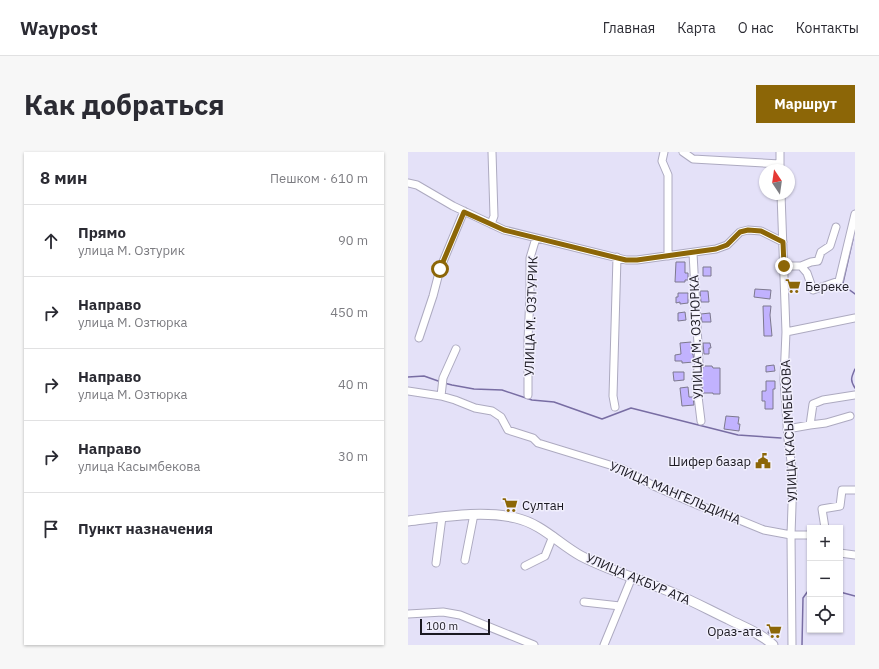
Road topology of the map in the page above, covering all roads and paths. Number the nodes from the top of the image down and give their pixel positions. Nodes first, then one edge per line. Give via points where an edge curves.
1 (492, 152) edge
2 (664, 152) edge
3 (683, 152) edge
4 (780, 152) edge
5 (780, 164) edge
6 (759, 165) edge
7 (408, 183) edge
8 (781, 200) edge
9 (464, 212) junction
10 (855, 214) edge
11 (491, 224) junction
12 (836, 227) dead end
13 (536, 238) junction
14 (783, 242) junction
15 (693, 253) junction
16 (668, 256) junction
17 (617, 257) junction
18 (784, 266) junction
19 (801, 266) junction
20 (855, 318) edge
21 (786, 332) junction
22 (419, 338) dead end
23 (456, 349) dead end
24 (408, 391) edge
25 (528, 395) dead end
26 (855, 395) edge
27 (441, 396) junction
28 (615, 407) dead end
29 (850, 416) dead end
30 (701, 421) dead end
31 (810, 425) junction
32 (787, 428) junction
33 (855, 490) edge
34 (474, 514) junction
35 (442, 518) junction
36 (408, 521) edge
37 (825, 525) edge
38 (791, 535) junction
39 (807, 535) edge
40 (553, 536) junction
41 (843, 553) edge
42 (855, 555) edge
43 (465, 560) dead end
44 (436, 563) dead end
45 (524, 566) dead end
46 (632, 577) junction
47 (584, 602) dead end
48 (620, 606) junction
49 (408, 614) edge
50 (534, 645) edge
51 (604, 645) edge
52 (773, 645) edge
53 (792, 645) edge

1 - 11 street via 494,216
2 - 16 street via 662,161 668,175
3 - 6 street via 693,159
4 - 5 street
7 - 9 street via 417,185
8 - 14 street, УЛИЦА КАСЫМБЕКОВА
9 - 11 street
9 - 22 street via 440,269
10 - 19 street via 839,280 813,290
11 - 13 street
12 - 19 street via 830,246 821,252 818,261
13 - 17 street
13 - 25 street, УЛИЦА М. ОЗТУРИК via 530,258
14 - 15 street via 761,231 748,230 740,232 727,245
14 - 18 street, УЛИЦА КАСЫМБЕКОВА
15 - 16 street
15 - 30 street, УЛИЦА М. ОЗТЮРКА via 699,362 696,380
16 - 17 street via 637,260
17 - 28 street via 613,396
18 - 19 street
18 - 21 street, УЛИЦА КАСЫМБЕКОВА
20 - 21 street
21 - 32 street, УЛИЦА КАСЫМБЕКОВА via 784,378
23 - 27 street via 443,378
24 - 27 street, УЛИЦА МАНГЕЛЬДИНА
26 - 31 street via 814,404
27 - 38 street, УЛИЦА МАНГЕЛЬДИНА via 492,411 501,417 508,430 532,438 538,443 623,469 700,506 764,530
29 - 31 street
31 - 32 street
32 - 38 street, УЛИЦА КАСЫМБЕКОВА via 793,476
33 - 37 street via 842,490 840,506 822,509
34 - 35 main road, УЛИЦА АКБУР АТА
34 - 40 main road, УЛИЦА АКБУР АТА via 516,518 531,523
34 - 43 street
35 - 36 main road, УЛИЦА АКБУР АТА
35 - 44 street
38 - 39 street, УЛИЦА МАНГЕЛЬДИНА
38 - 53 street, УЛИЦА КАСЫМБЕКОВА
40 - 45 street via 545,556
40 - 46 main road, УЛИЦА АКБУР АТА via 596,563
41 - 42 street
46 - 48 street
46 - 52 main road, УЛИЦА АКБУР АТА via 687,599 758,634
47 - 48 street
48 - 51 street
49 - 50 street via 443,612 460,615

